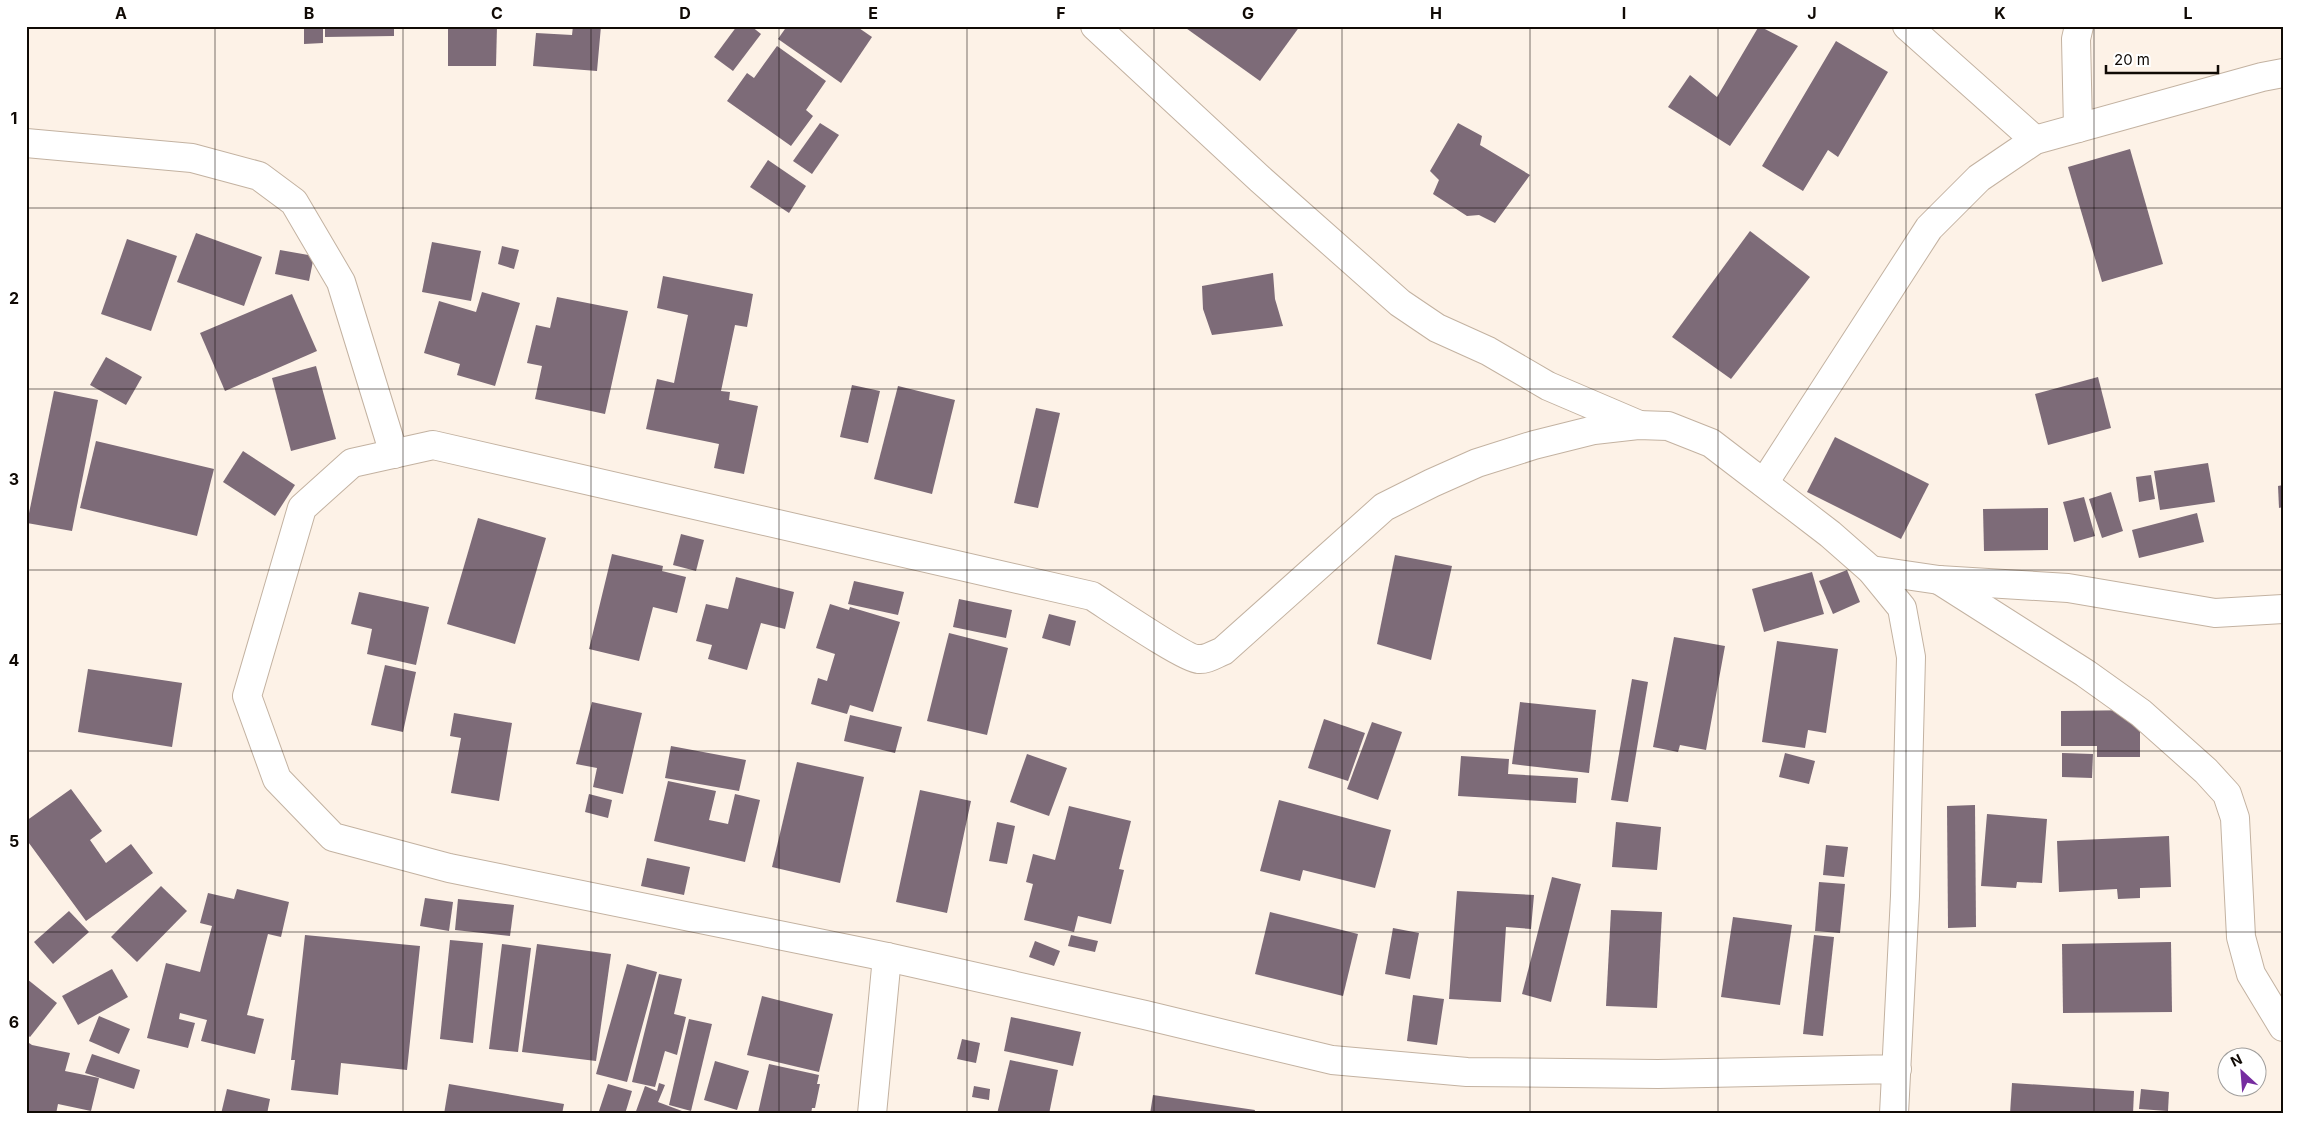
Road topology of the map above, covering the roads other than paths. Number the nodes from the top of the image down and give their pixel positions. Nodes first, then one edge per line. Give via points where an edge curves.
1 (1095, 26) edge
2 (1907, 26) edge
3 (2079, 26) edge
4 (2283, 73) edge
5 (2078, 128) junction
6 (2035, 140) junction
7 (26, 143) edge
8 (1638, 425) junction
9 (394, 454) junction
10 (1764, 483) junction
11 (1871, 570) junction
12 (1938, 580) junction
13 (2283, 609) edge
14 (887, 957) junction
15 (2283, 1028) edge
16 (1897, 1069) junction
17 (872, 1114) edge
18 (1894, 1114) edge

1 - 8 street via 1400,303 1437,328 1488,351 1548,386
2 - 6 street
3 - 5 street via 2076,39
4 - 5 street
5 - 6 street
6 - 10 street via 1979,178 1929,228
7 - 9 street via 192,158 259,176 294,202 341,282
8 - 9 street via 1594,430 1477,463 1384,507 1223,651 1196,660 1092,596 433,445
8 - 10 street via 1668,426 1711,443
9 - 14 street via 352,463 302,508 247,696 277,779 333,837 448,868
10 - 11 street
11 - 12 street
11 - 16 street via 1902,608 1911,657
12 - 13 street via 2068,588 2215,613
12 - 15 street via 2085,673 2141,713 2227,794 2235,818 2241,937 2251,974
14 - 16 street via 1332,1060 1467,1072 1658,1074
14 - 17 street
16 - 18 street

